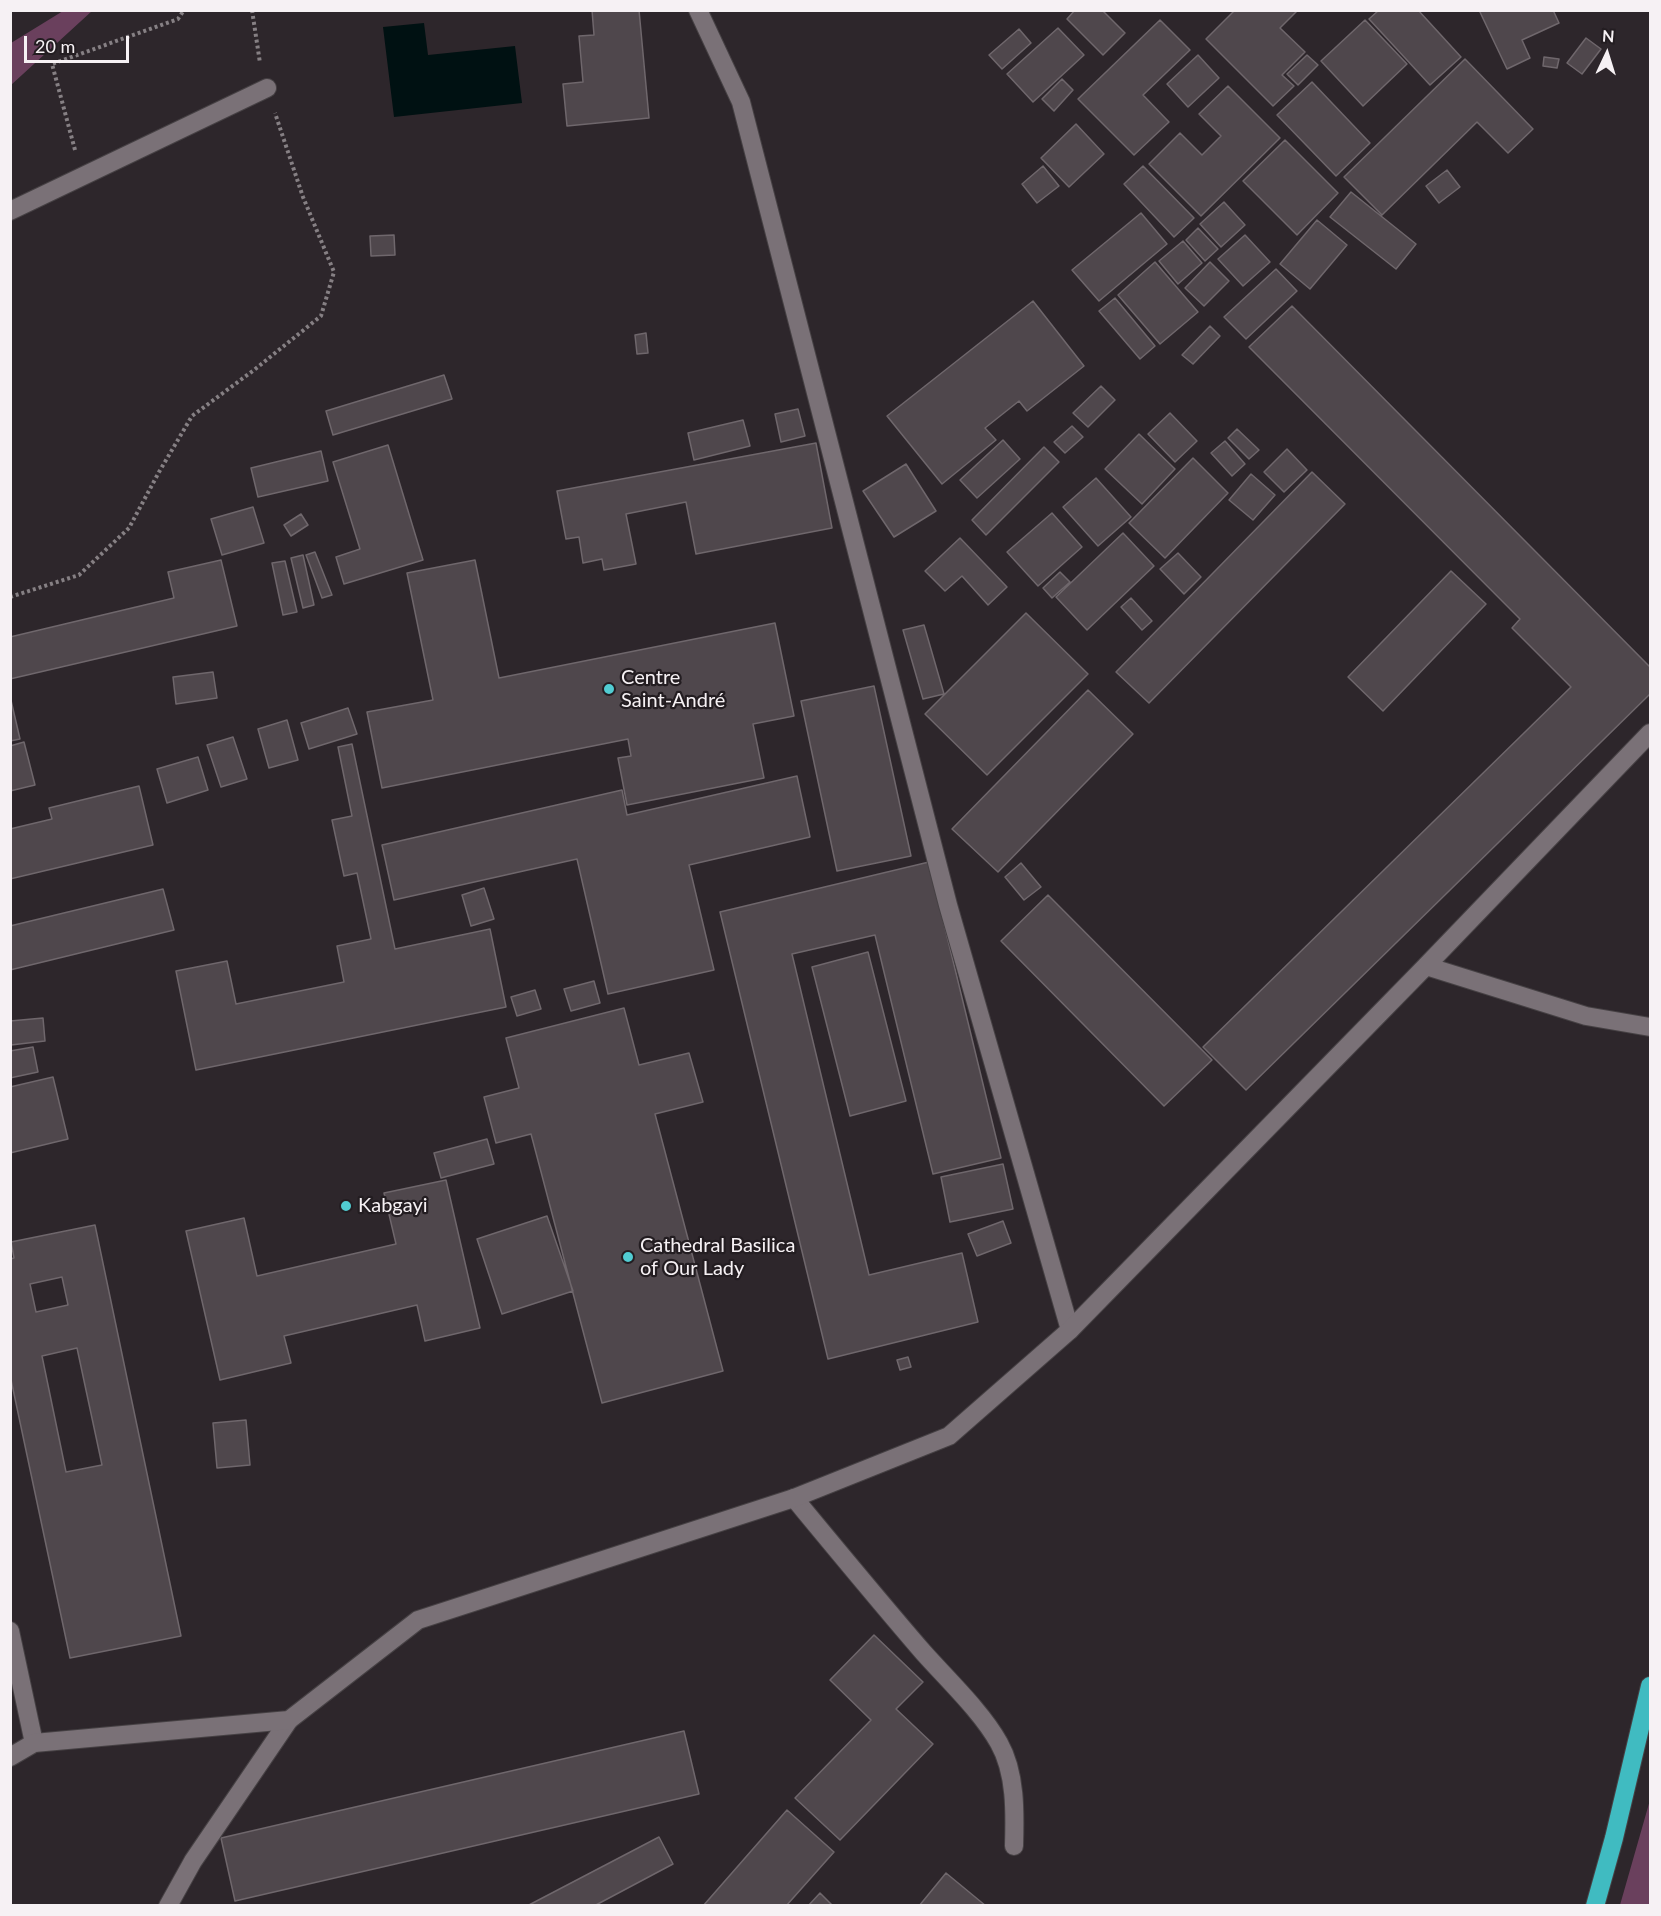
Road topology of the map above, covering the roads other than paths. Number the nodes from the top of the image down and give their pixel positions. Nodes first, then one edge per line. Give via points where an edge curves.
1 (698, 10) edge
2 (267, 88) road end
3 (10, 211) edge
4 (1650, 733) edge
5 (1426, 966) junction
6 (1650, 1027) edge
7 (1070, 1330) junction
8 (794, 1498) junction
9 (10, 1631) edge
10 (1650, 1686) edge
11 (289, 1720) junction
12 (34, 1743) junction
13 (10, 1757) edge
14 (1014, 1846) dead end
15 (168, 1905) edge
16 (1595, 1905) edge

1 - 7 street via 741,102 948,905
2 - 3 street
4 - 5 street
5 - 6 street via 1586,1016
5 - 7 street
7 - 8 street via 949,1436
8 - 11 street via 418,1620
8 - 14 street via 1000,1744 1012,1782
9 - 12 street
10 - 16 highway
11 - 12 street
11 - 15 street via 193,1861
12 - 13 street

